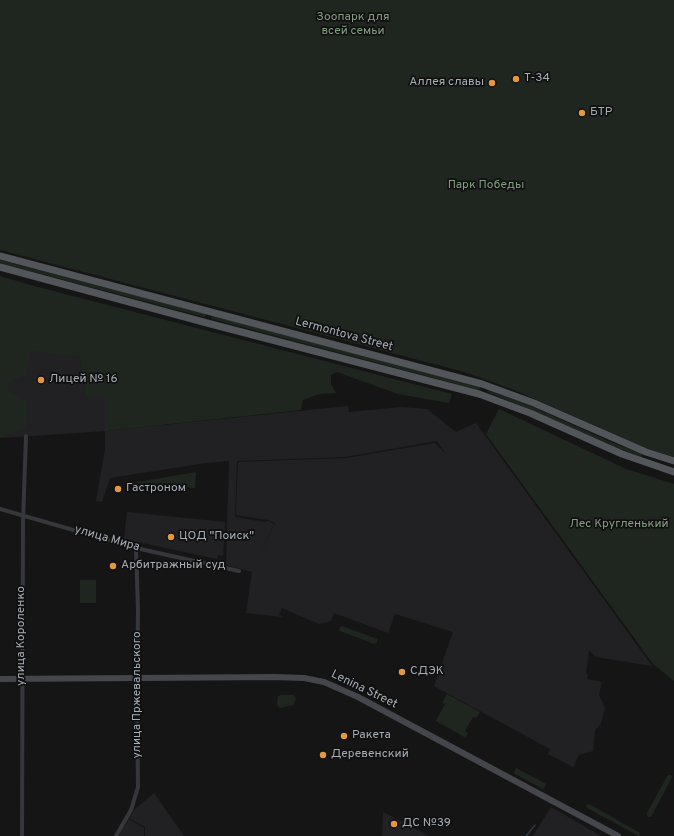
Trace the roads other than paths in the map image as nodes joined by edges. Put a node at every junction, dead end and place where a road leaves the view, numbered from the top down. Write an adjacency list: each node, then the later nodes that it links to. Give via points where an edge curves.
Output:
1 (0, 256): 3 (main road, Lermontova Street)
2 (0, 267): 4 (main road, Lermontova Street)
3 (209, 311): 4 (main road); 6 (main road, Lermontova Street, via 482,384 534,403)
4 (207, 323): 8 (main road, Lermontova Street, via 479,394)
5 (26, 436): 11 (street, улица Короленко)
6 (646, 452): 7 (main road, Lermontova Street); 8 (main road)
7 (674, 461)
8 (643, 462): 9 (main road, Lermontova Street)
9 (674, 472)
10 (0, 509): 11 (street, улица Мира)
11 (24, 516): 12 (street, улица Мира); 15 (street, улица Короленко)
12 (136, 548): 13 (street, улица Мира); 16 (street, улица Пржевальского)
13 (239, 571)
14 (0, 679): 15 (main road, Lenina Street)
15 (22, 679): 16 (main road, Lenina Street); 17 (street, улица Короленко)
16 (137, 679): 18 (street, улица Пржевальского, via 138,788 131,810); 19 (main road, Lenina Street, via 304,678 328,683 358,696)
17 (22, 836)
18 (116, 836)
19 (618, 836)

